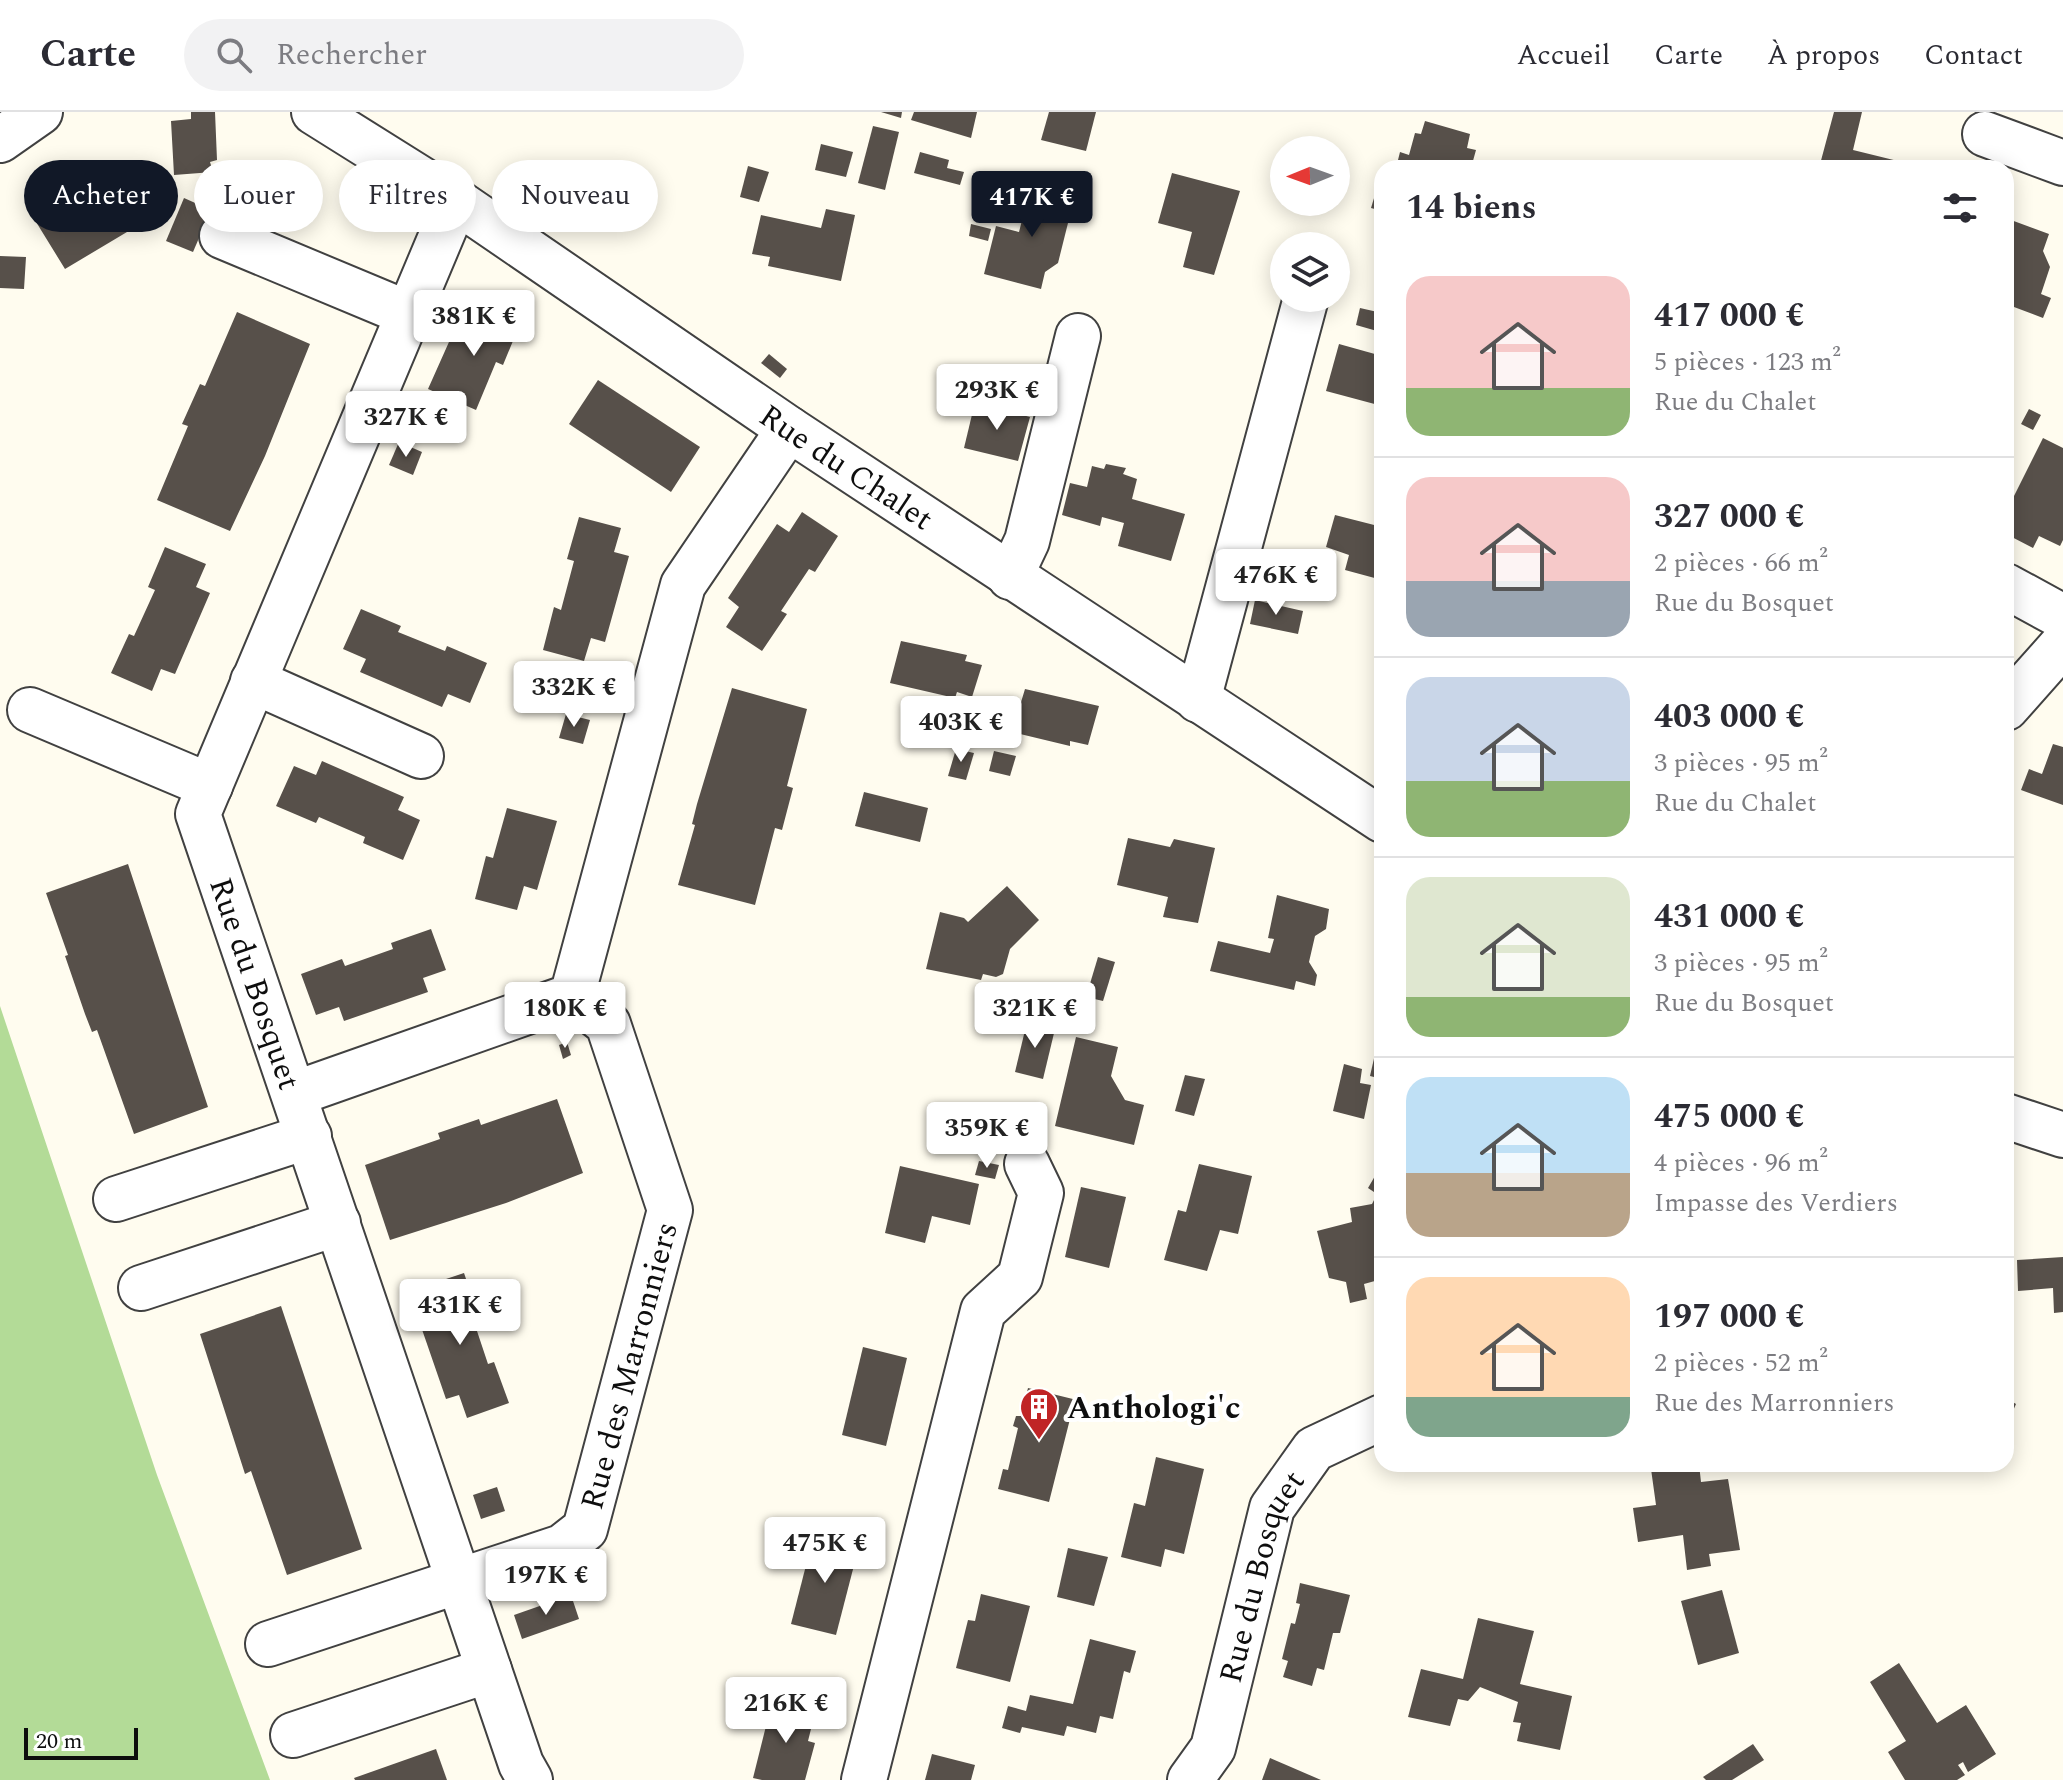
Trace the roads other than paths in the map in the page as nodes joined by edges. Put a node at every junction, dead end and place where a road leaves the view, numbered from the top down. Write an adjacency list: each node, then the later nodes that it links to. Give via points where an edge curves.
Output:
1 (40, 112): 4 (street)
2 (314, 112): 5 (street, Rue du Chalet)
3 (1985, 134): 6 (street)
4 (0, 140)
5 (391, 160)
6 (2063, 163)
7 (476, 215): 13 (street, Rue du Chalet)
8 (443, 232): 11 (street, Rue du Bosquet)
9 (222, 236): 11 (street)
10 (1302, 312): 20 (street)
11 (409, 314): 18 (street, Rue du Bosquet)
12 (1078, 336): 14 (street, via 1027,541)
13 (789, 429): 14 (street, Rue du Chalet); 25 (street, via 683,585)
14 (1010, 577): 20 (street, Rue du Chalet)
15 (2014, 590): 16 (street)
16 (2063, 617)
17 (2063, 644): 19 (street)
18 (253, 681): 22 (street); 23 (street, Rue du Bosquet)
19 (2014, 699)
20 (1198, 700): 24 (street, Rue du Chalet)
21 (30, 710): 23 (street)
22 (421, 756)
23 (210, 786): 26 (street, Rue du Bosquet, via 198,814)
24 (1374, 815)
25 (572, 996): 26 (street); 35 (street, Rue des Marronniers, via 608,1024 670,1210 585,1529 562,1547)
26 (294, 1094): 29 (street, Rue du Bosquet)
27 (2014, 1119): 28 (street)
28 (2063, 1135)
29 (309, 1136): 31 (street); 32 (street, Rue du Bosquet)
30 (1027, 1164): 40 (street, via 1041,1193 1020,1277 983,1311)
31 (116, 1199)
32 (338, 1223): 33 (street); 35 (street, Rue du Bosquet)
33 (141, 1288)
34 (1374, 1421): 41 (street, Rue du Bosquet, via 1314,1449 1272,1508 1213,1748)
35 (459, 1579): 36 (street, Rue des Marronniers); 37 (street, Rue du Bosquet)
36 (268, 1644)
37 (489, 1670): 38 (street); 39 (street, Rue du Bosquet)
38 (293, 1735)
39 (530, 1780)
40 (864, 1780)
41 (1190, 1780)

